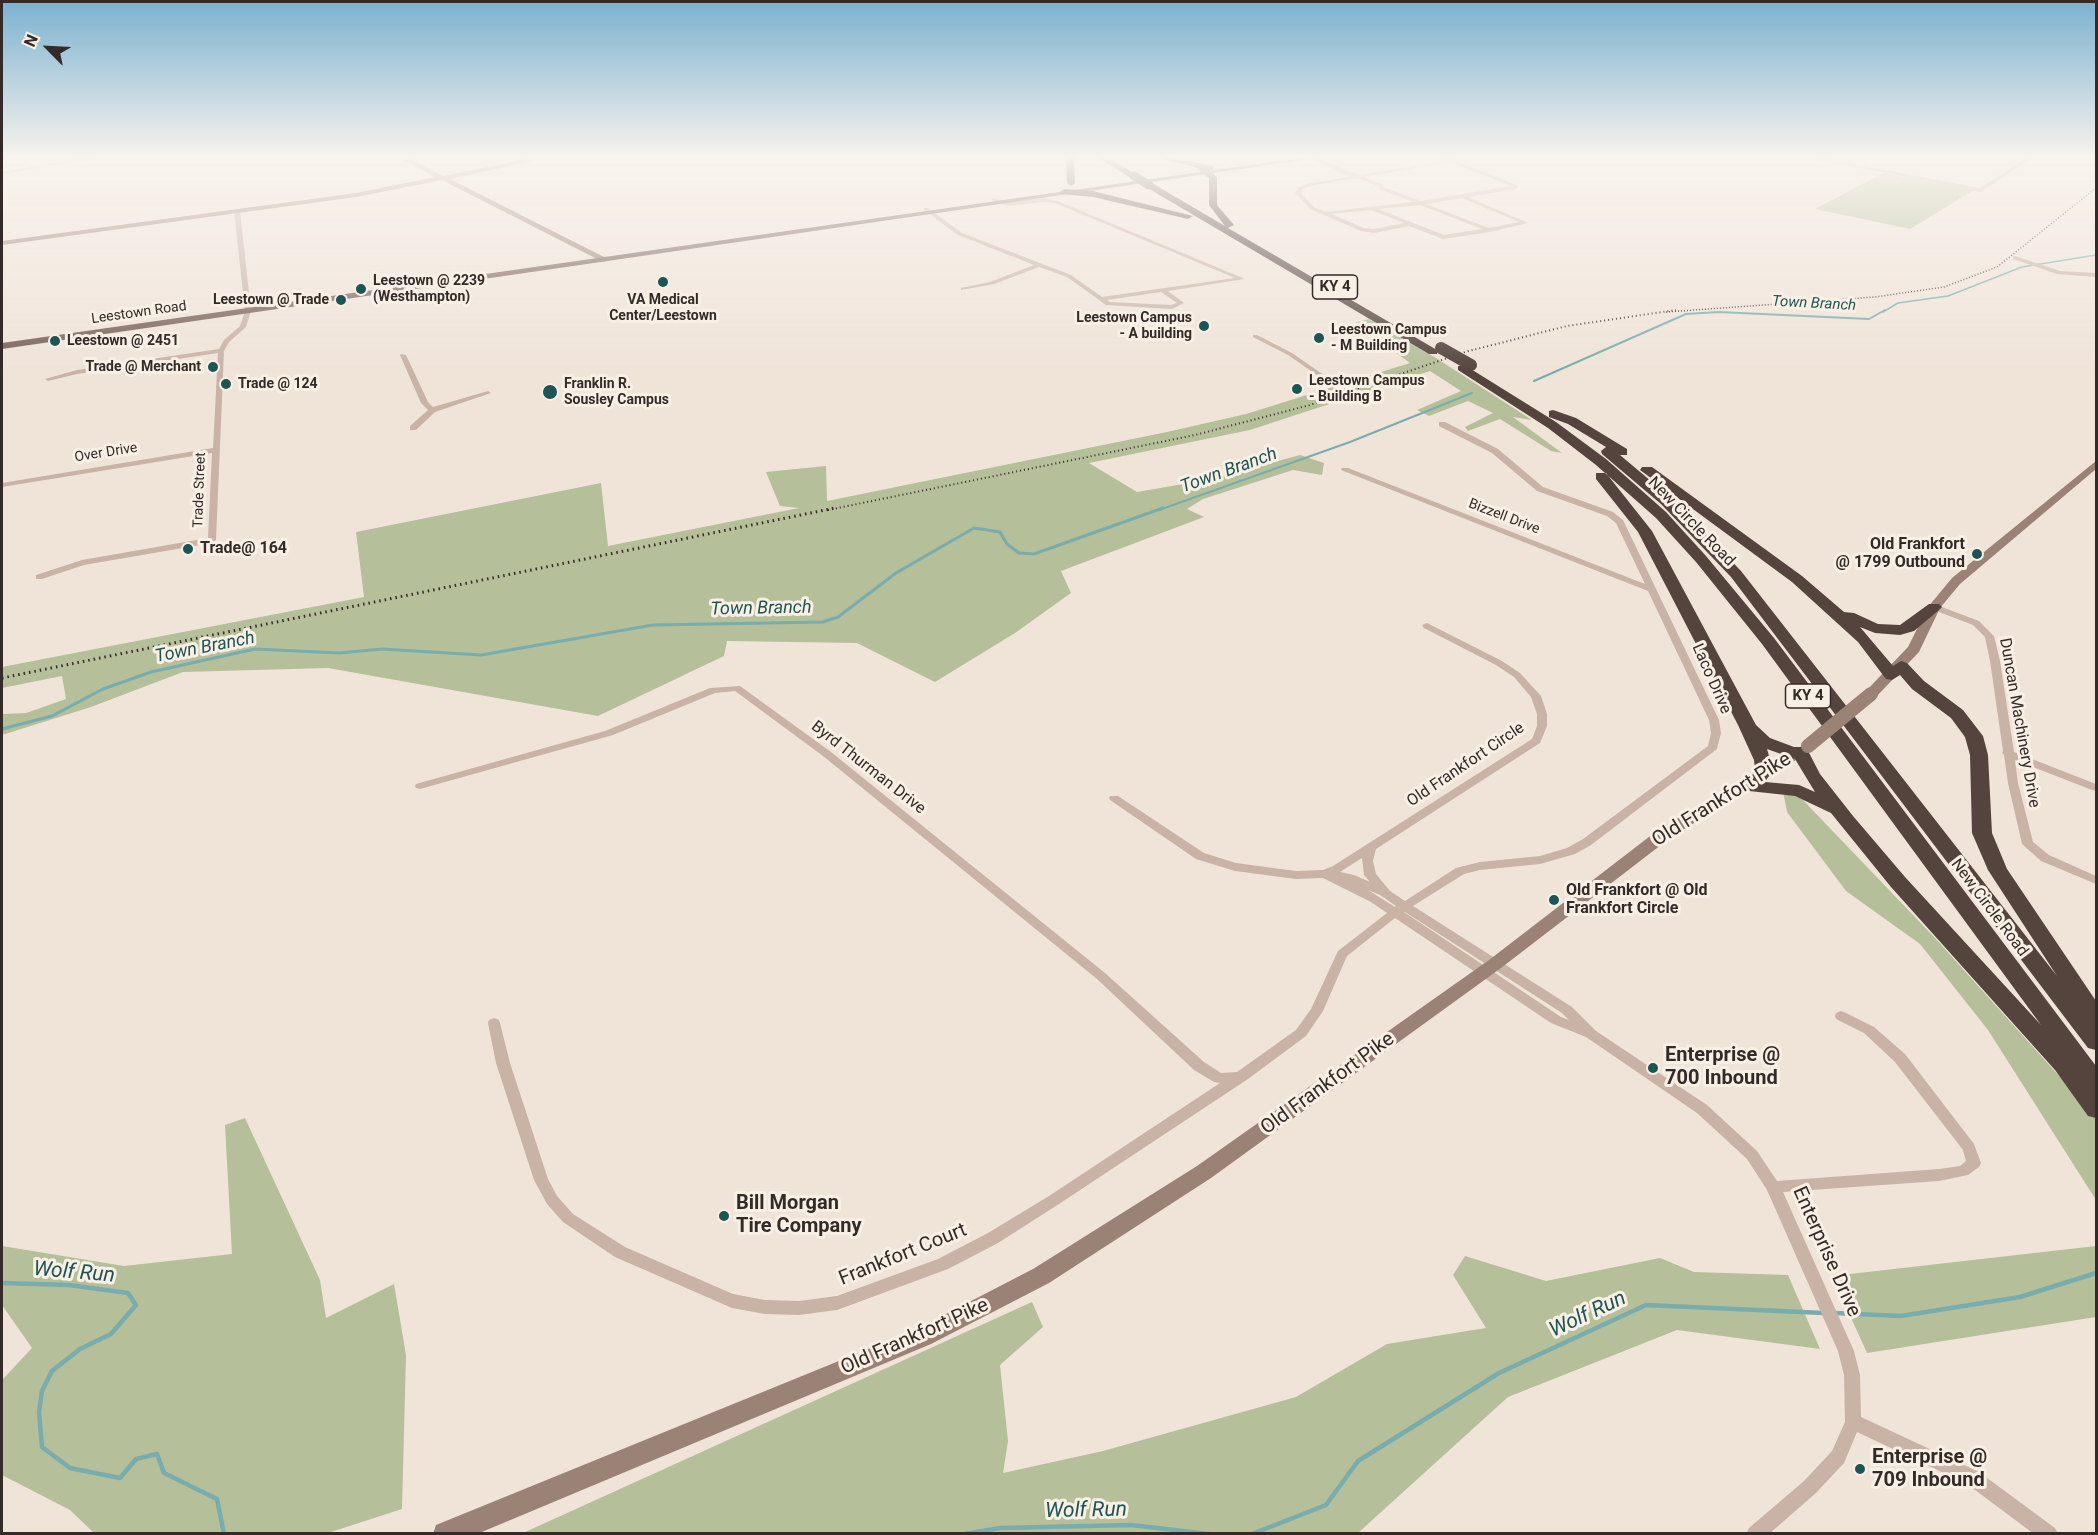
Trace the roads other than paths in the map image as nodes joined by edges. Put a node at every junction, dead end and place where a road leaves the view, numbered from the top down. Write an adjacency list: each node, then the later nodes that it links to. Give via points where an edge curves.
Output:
1 (100, 230): 12 (main road)
2 (239, 230): 20 (street)
3 (543, 230): 14 (main road)
4 (800, 230): 14 (main road, Leestown Road)
5 (954, 230): 15 (street)
6 (1123, 230): 18 (street, via 1242,279)
7 (1231, 230): 30 (highway, New Circle Road / KY 4)
8 (1424, 230): 11 (street, via 1444,237)
9 (1476, 230): 11 (street)
10 (1492, 230): 11 (street, via 1496,232)
11 (1481, 232)
12 (2, 243)
13 (2015, 258): 16 (street, via 2059,273)
14 (602, 259): 20 (main road, Leestown Road)
15 (1041, 264): 17 (street); 19 (street, via 1069,276)
16 (2097, 275)
17 (963, 289)
18 (1162, 290): 19 (street); 19 (street, via 1180,303 1172,307 1124,307)
19 (1102, 299)
20 (248, 309): 22 (main road, Leestown Road); 23 (main road, Leestown Road); 24 (street, via 243,327 226,341)
21 (1255, 336): 27 (street)
22 (2, 341)
23 (2, 346)
24 (221, 351): 26 (street); 33 (street, Trade Street)
25 (403, 355): 29 (street, via 425,404)
26 (48, 379)
27 (1335, 385)
28 (488, 393): 29 (street)
29 (432, 410): 32 (street)
30 (1552, 419): 39 (highway, via 1579,425 1642,466); 43 (highway, via 1561,438 1614,489 1646,531); 60 (highway, New Circle Road / KY 4, via 1606,450 1666,501 1730,566); 62 (highway, New Circle Road / KY 4, via 1642,498 1716,576)
31 (1442, 424): 38 (street, Laco Drive, via 1495,451 1540,489 1616,518)
32 (413, 428)
33 (215, 450): 36 (street, Over Drive); 37 (street, Trade Street, via 212,540 82,563)
34 (2097, 464): 40 (main road, Old Frankfort Pike, via 1984,556)
35 (1345, 470): 38 (street, Bizzell Drive)
36 (2, 484)
37 (39, 577)
38 (1653, 590): 55 (street, Laco Drive, via 1714,720 1713,747 1571,851 1540,860 1460,872)
39 (1827, 605): 40 (highway, via 1866,626 1887,630 1908,628); 42 (highway, via 1864,639)
40 (1934, 608): 42 (main road, Old Frankfort Pike, via 1914,649); 45 (street, Duncan Machinery Drive, via 1976,624 1989,636)
41 (1427, 626): 51 (street, Old Frankfort Circle, via 1517,675 1536,696 1542,726 1536,741)
42 (1893, 674): 44 (main road, Old Frankfort Pike, bridge); 58 (highway, via 1899,683 1930,694 1957,714 1976,739 1982,833 1998,870)
43 (1748, 724): 44 (highway, via 1764,742); 46 (highway, via 1764,769)
44 (1802, 750): 46 (main road, Old Frankfort Pike); 50 (highway, via 1812,775)
45 (2007, 753): 48 (street); 53 (street, Duncan Machinery Drive, via 2027,841 2034,851)
46 (1753, 782): 50 (highway, via 1811,795); 56 (main road, Old Frankfort Pike, via 1664,834)
47 (420, 786): 61 (street, Byrd Thurman Drive, via 609,733 719,689 737,688 827,754 1101,976 1199,1066 1219,1078)
48 (2097, 789)
49 (1114, 798): 52 (street, Old Frankfort Circle, via 1200,856 1235,867 1296,875)
50 (1846, 820): 63 (highway, via 2063,1064)
51 (1371, 848): 52 (street, Old Frankfort Circle); 54 (street, via 1367,861 1370,875)
52 (1326, 874): 54 (street, Old Frankfort Circle, via 1350,878); 55 (street, Old Frankfort Circle)
53 (2097, 880)
54 (1386, 894): 55 (street)
55 (1399, 910): 56 (street); 61 (street, Frankfort Court, via 1342,954 1317,1011 1301,1032)
56 (1489, 968): 64 (street, Enterprise Drive, via 1556,1020 1591,1034 1711,1116 1752,1155); 66 (main road, Old Frankfort Pike, via 1204,1172 1069,1259 990,1304 923,1337)
57 (1841, 1016): 64 (street, via 1869,1030 1900,1058 1969,1148 1974,1163 1963,1172)
58 (2097, 1018)
59 (494, 1023): 61 (street, Frankfort Court, via 541,1179 568,1218 620,1252 732,1301 765,1307 837,1303 943,1264 1054,1200)
60 (2097, 1042)
61 (1237, 1077)
62 (2097, 1082)
63 (2097, 1109)
64 (1773, 1187): 65 (street, Enterprise Drive, via 1837,1328 1852,1375)
65 (1853, 1422): 67 (street, Enterprise Drive, via 1838,1457 1810,1488); 68 (street, via 1973,1478)
66 (445, 1533)
67 (1755, 1533)
68 (2049, 1533)

